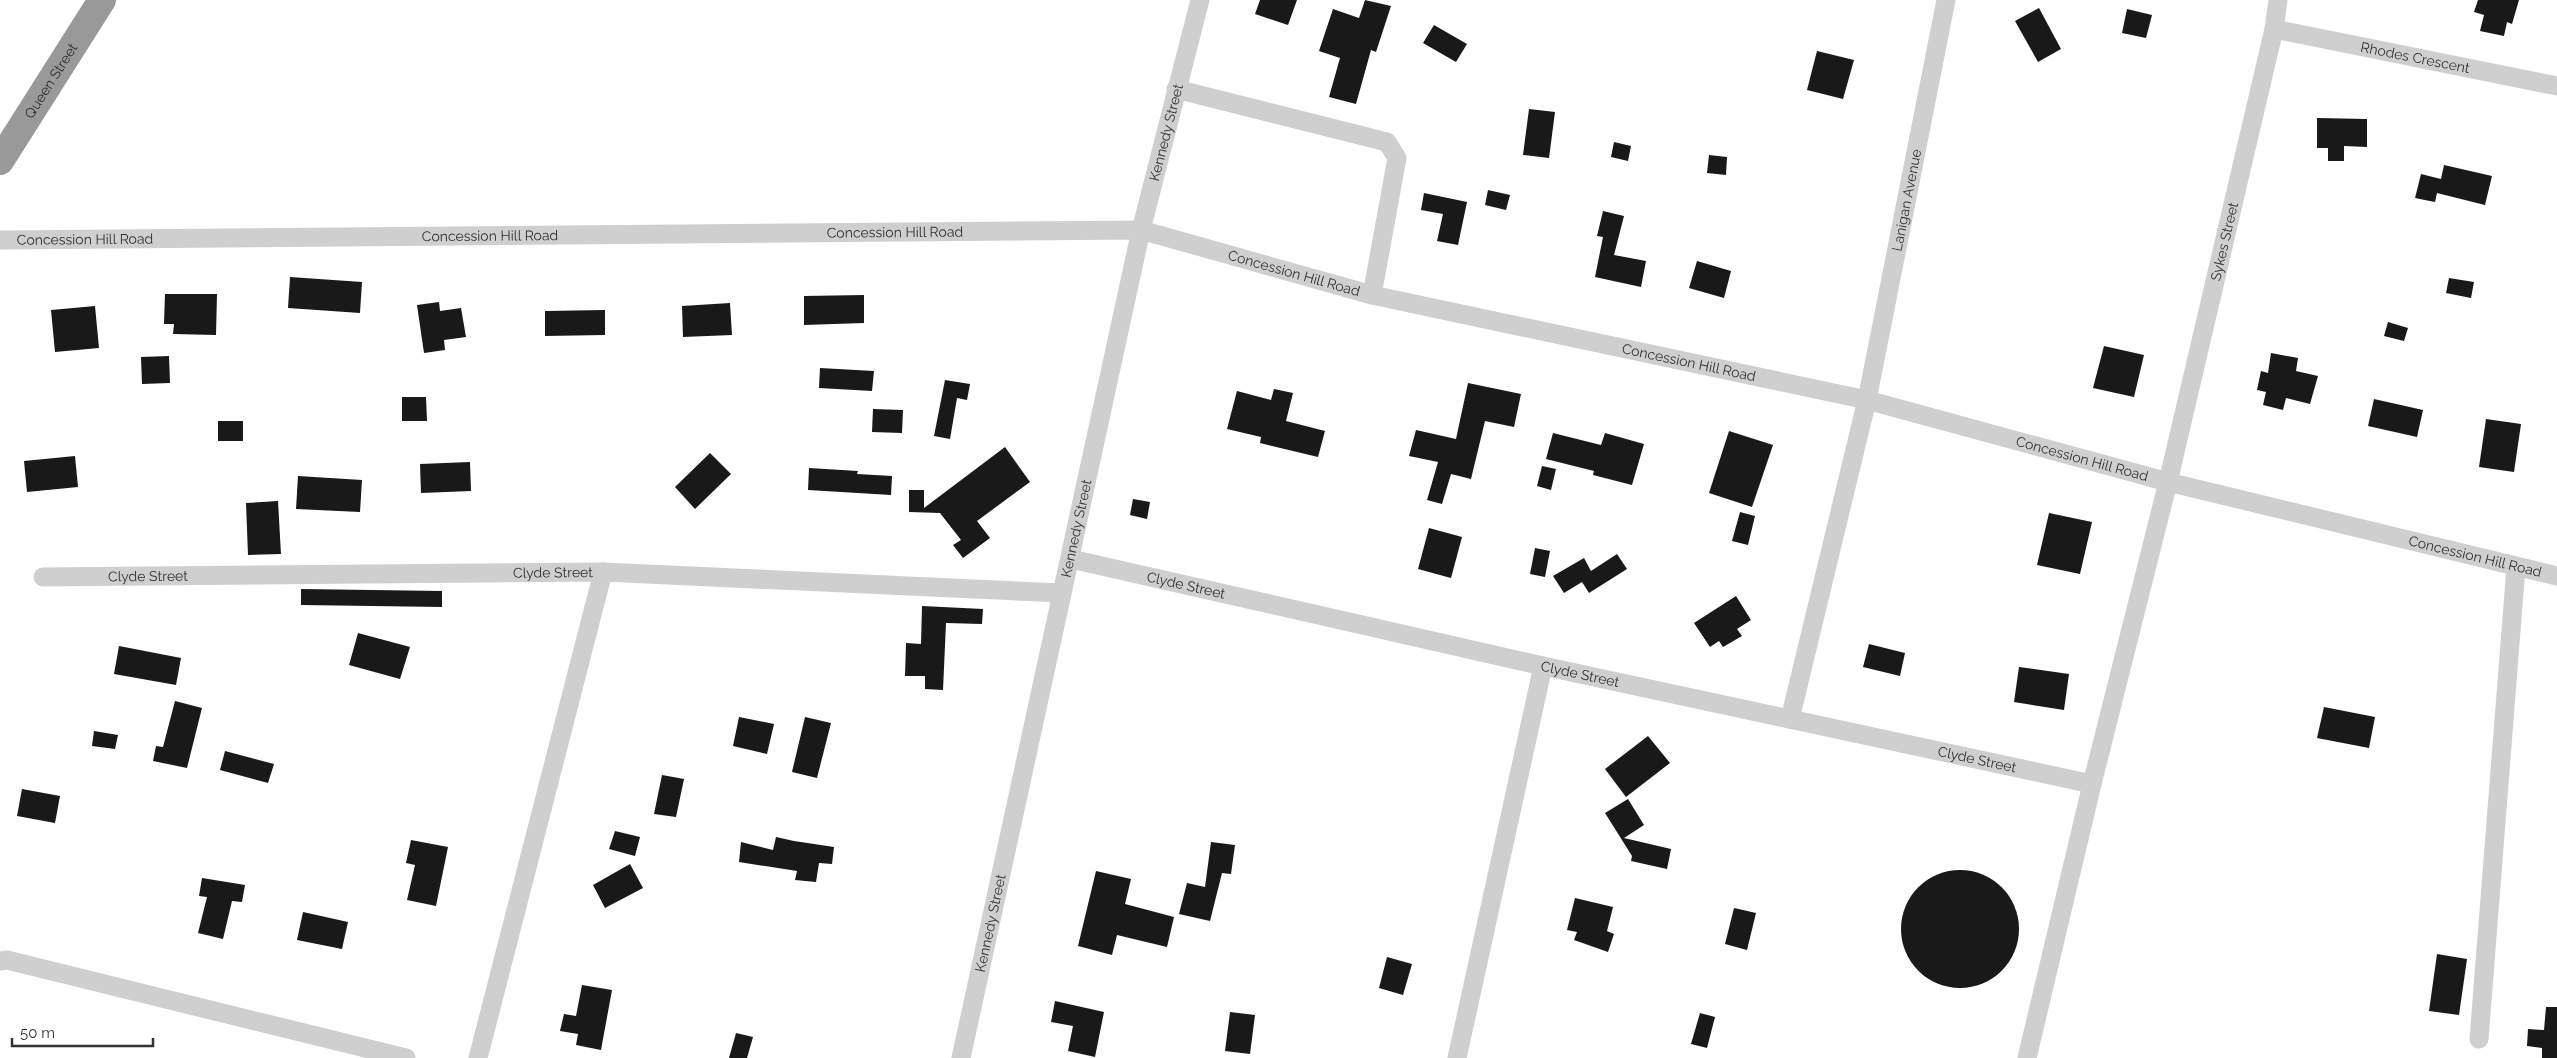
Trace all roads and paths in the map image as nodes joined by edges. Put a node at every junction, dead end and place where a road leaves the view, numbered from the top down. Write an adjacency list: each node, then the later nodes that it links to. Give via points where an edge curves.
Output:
1 (102, 0): 8 (highway, Queen Street)
2 (1200, 0): 7 (street, Kennedy Street)
3 (1946, 0): 12 (street, Lanigan Avenue)
4 (2278, 0): 5 (street, Sykes Street)
5 (2274, 30): 6 (street, Rhodes Crescent); 13 (street, Sykes Street)
6 (2557, 86)
7 (1176, 89): 9 (street, Kennedy Street); 11 (street, via 1387,142 1396,158)
8 (0, 161)
9 (1141, 230): 10 (street, Concession Hill Road); 11 (street, Concession Hill Road); 14 (street, Kennedy Street)
10 (0, 240)
11 (1372, 295): 12 (street, Concession Hill Road)
12 (1867, 400): 13 (street, Concession Hill Road); 21 (street, Lanigan Avenue)
13 (2168, 482): 15 (street, Concession Hill Road); 22 (street, Sykes Street)
14 (1071, 559): 19 (street, Kennedy Street); 20 (street, Clyde Street)
15 (2516, 568): 17 (street, Concession Hill Road); 24 (street)
16 (603, 572): 18 (street, Clyde Street); 19 (street, Clyde Street); 26 (street)
17 (2557, 576)
18 (43, 577)
19 (1062, 593): 27 (street, Kennedy Street)
20 (1543, 666): 21 (street, Clyde Street); 28 (street)
21 (1790, 719): 22 (street, Clyde Street)
22 (2092, 784): 29 (street, Sykes Street)
23 (0, 961): 25 (street, via 16,962)
24 (2480, 1039)
25 (406, 1058)
26 (478, 1058)
27 (961, 1058)
28 (1457, 1058)
29 (2027, 1058)

